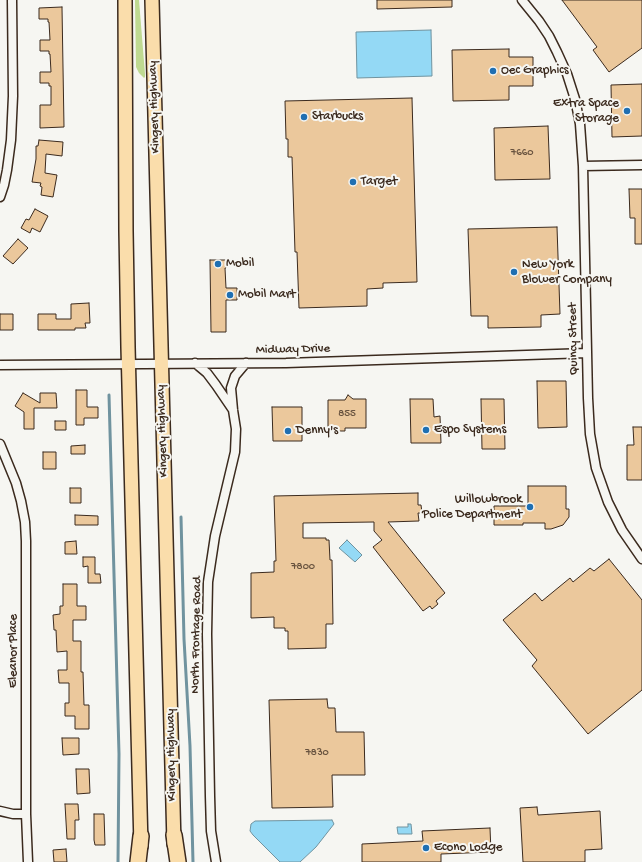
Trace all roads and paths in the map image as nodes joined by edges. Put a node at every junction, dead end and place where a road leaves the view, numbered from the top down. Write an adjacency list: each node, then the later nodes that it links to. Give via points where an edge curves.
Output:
1 (12, 0): 7 (street, via 11,134 7,170)
2 (125, 0): 10 (highway)
3 (152, 0): 11 (highway, Kingery Highway)
4 (522, 0): 6 (street, Quincy Street, via 549,36 567,74 580,124)
5 (642, 165): 6 (street)
6 (583, 166): 8 (street, Quincy Street)
7 (0, 197)
8 (587, 353): 9 (street, Midway Drive); 16 (street, Quincy Street, via 588,419 596,468 616,519)
9 (246, 363): 12 (street, Midway Drive); 14 (street, North Frontage Road, via 231,388)
10 (129, 364): 11 (street, Midway Drive); 13 (street, Midway Drive); 20 (highway)
11 (162, 364): 12 (street, Midway Drive); 19 (highway, Kingery Highway)
12 (195, 364): 14 (street, via 207,373)
13 (0, 365)
14 (233, 410): 26 (street, North Frontage Road, via 236,429 235,452 215,536 208,582 210,796)
15 (0, 444): 18 (street, Eleanor Place, via 16,483 25,522)
16 (642, 559)
17 (0, 811): 18 (street)
18 (26, 814): 21 (street, Eleanor Place)
19 (174, 835): 24 (highway, Kingery Highway); 25 (highway)
20 (141, 836): 22 (highway); 23 (highway)
21 (28, 862)
22 (138, 862)
23 (141, 862)
24 (174, 862)
25 (178, 862)
26 (216, 862)

